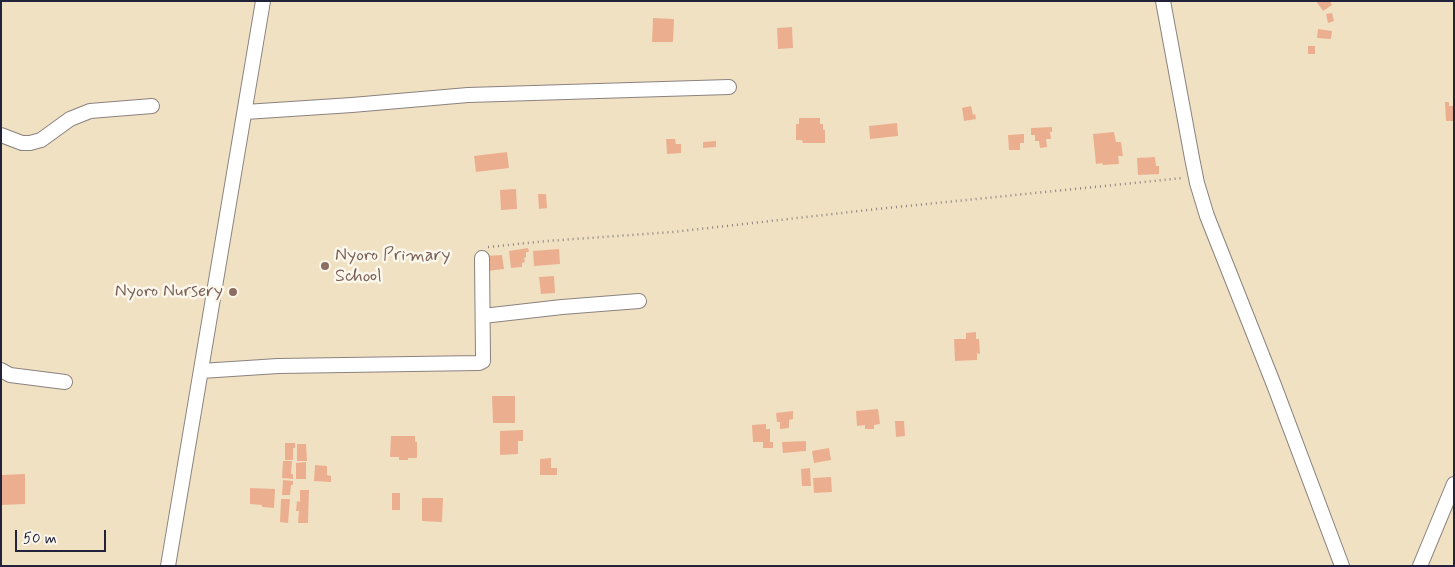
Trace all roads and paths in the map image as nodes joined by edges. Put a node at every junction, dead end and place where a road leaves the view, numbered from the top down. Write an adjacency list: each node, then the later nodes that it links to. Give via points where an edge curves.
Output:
1 (264, 1): 5 (street)
2 (1163, 1): 16 (street, via 1197,183 1207,216)
3 (729, 87): 5 (street, via 468,94)
4 (152, 106): 6 (street, via 90,111 70,119 41,140 30,143)
5 (245, 112): 12 (street)
6 (1, 135)
7 (1183, 178): 8 (path, via 673,232 482,248)
8 (482, 258): 10 (street)
9 (638, 301): 10 (street)
10 (484, 316): 12 (street, via 483,361 479,363 278,366)
11 (1, 370): 13 (street, via 10,375)
12 (201, 371): 15 (street)
13 (65, 382)
14 (1454, 484): 17 (street)
15 (168, 566)
16 (1342, 566)
17 (1420, 566)

